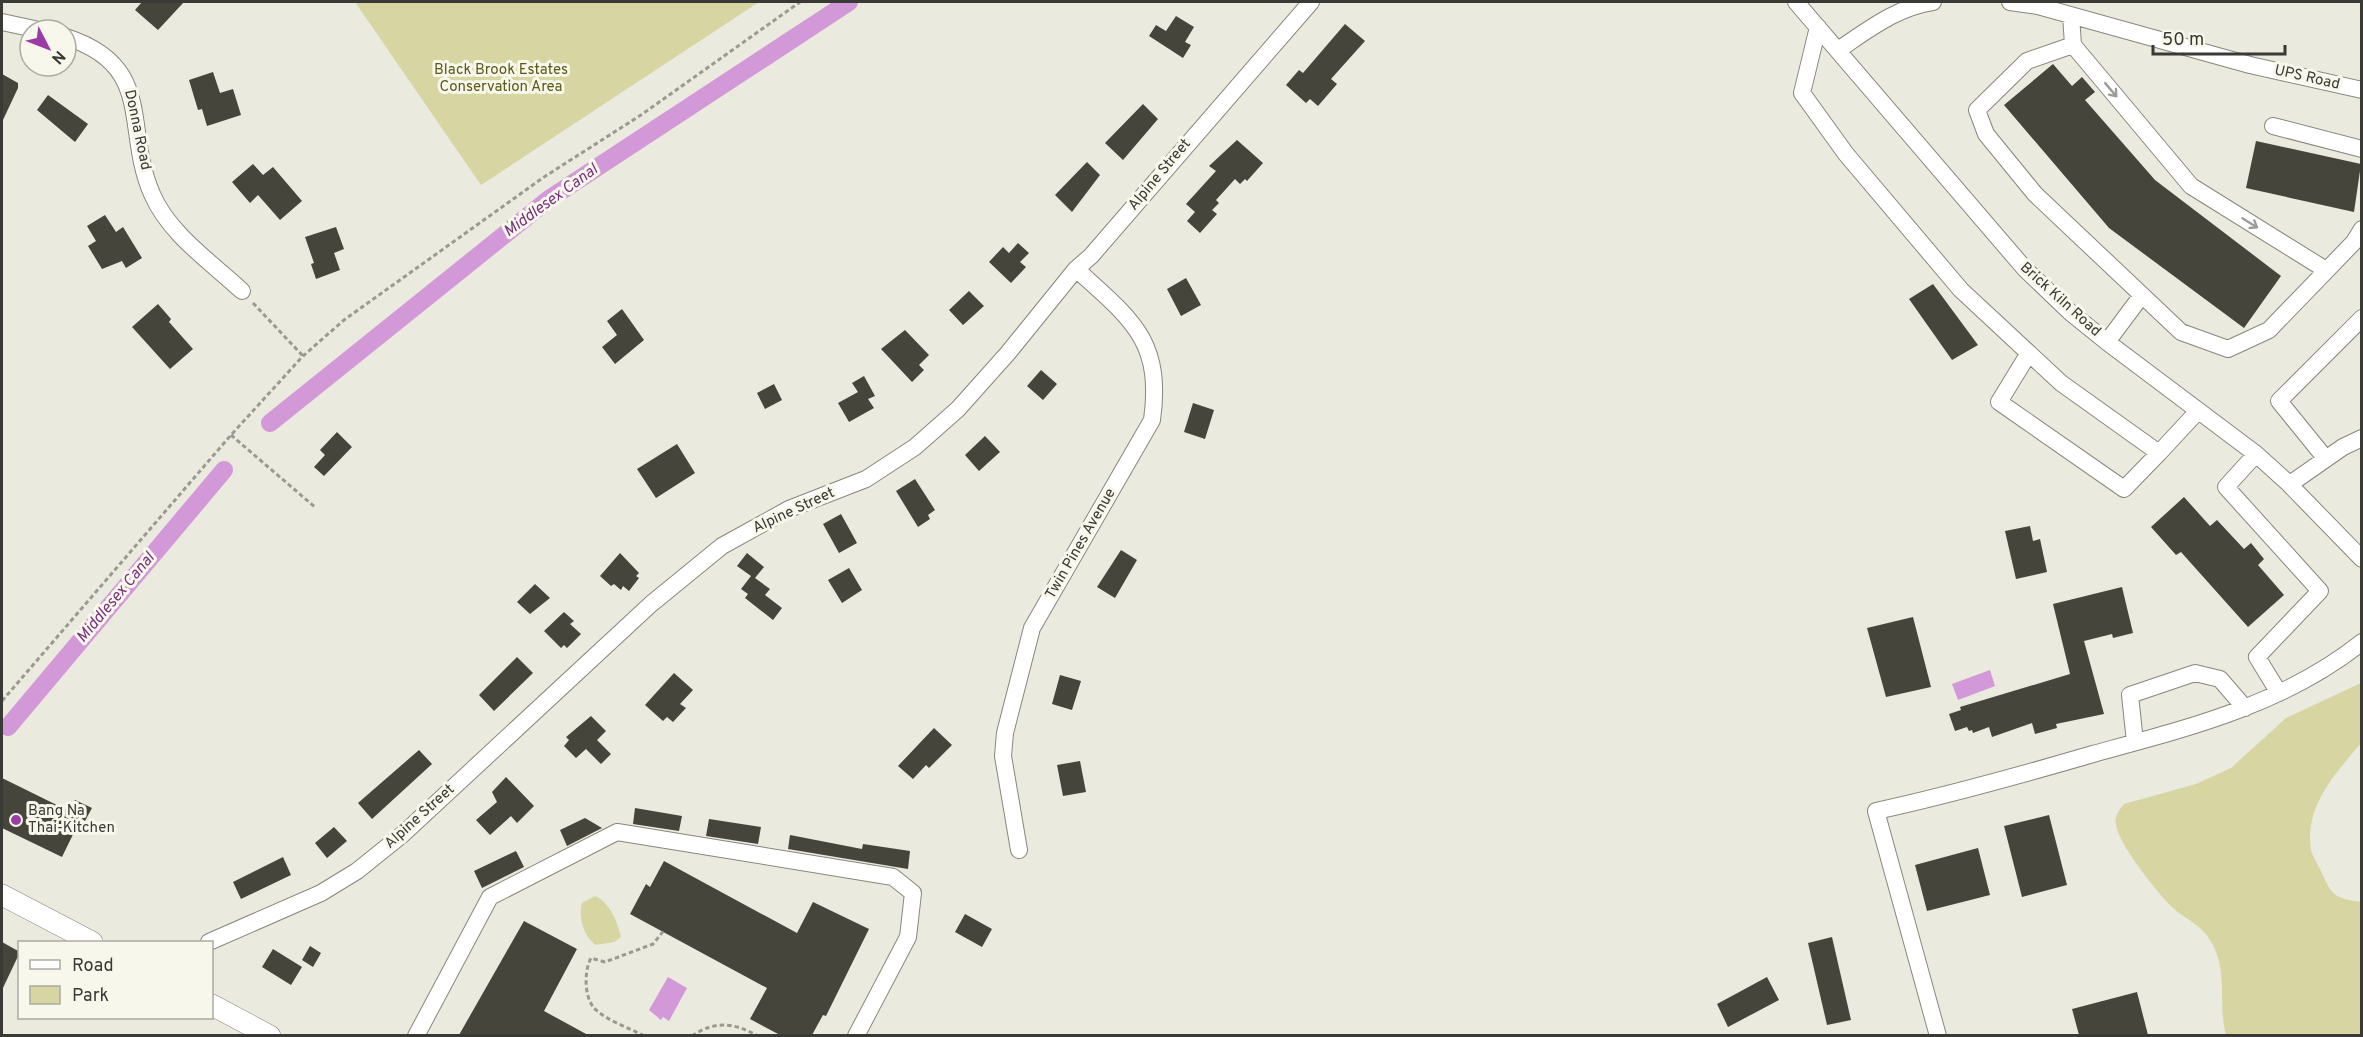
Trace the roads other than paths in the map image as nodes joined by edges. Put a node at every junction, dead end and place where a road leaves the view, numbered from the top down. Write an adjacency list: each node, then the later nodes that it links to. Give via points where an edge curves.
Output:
1 (1311, 2): 16 (street, Alpine Street)
2 (1796, 2): 8 (street, Brick Kiln Road)
3 (1933, 2): 11 (street, via 1918,4 1882,20)
4 (2010, 2): 5 (street, UPS Road)
5 (2071, 15): 10 (street); 12 (street, UPS Road, via 2250,65)
6 (2, 22): 7 (street)
7 (18, 25)
8 (1818, 27): 11 (street, Brick Kiln Road); 22 (street, via 1802,93 1846,154 1961,290)
9 (78, 41): 18 (street, Donna Road, via 104,56 120,72 131,92 142,165 168,223)
10 (2073, 45): 17 (street, one-way to 17, via 2191,186); 19 (street, via 2026,61 1977,110 1986,134 2035,194)
11 (1838, 50): 21 (street, Brick Kiln Road, via 2011,254)
12 (2361, 90)
13 (2273, 126): 14 (street)
14 (2361, 149)
15 (2361, 229): 17 (street, via 2354,242)
16 (1076, 269): 34 (street, Twin Pines Avenue, via 1138,328 1151,356 1156,390 1152,420 1032,628 1005,733 1003,756); 37 (street, Alpine Street, via 958,409 915,447 866,479 789,509 722,546 651,604 357,872 321,893)
17 (2326, 270): 19 (street, via 2269,330 2228,348 2181,332)
18 (242, 291)
19 (2142, 295): 21 (street)
20 (2361, 318): 27 (street, via 2279,402)
21 (2107, 342): 23 (street, Brick Kiln Road)
22 (2029, 353): 25 (street, via 2061,383); 25 (street, via 1999,402 2124,489)
23 (2198, 411): 25 (street); 26 (street, Brick Kiln Road)
24 (2361, 438): 27 (street)
25 (2158, 453)
26 (2256, 454): 28 (street, Brick Kiln Road); 31 (street, via 2226,488 2320,591 2257,657)
27 (2326, 459): 28 (street)
28 (2290, 484): 29 (street, Brick Kiln Road)
29 (2361, 559)
30 (2361, 642): 31 (street)
31 (2279, 693): 32 (street)
32 (2246, 708): 33 (street); 33 (street, via 2220,679 2195,673 2130,695)
33 (2135, 742): 42 (street, via 1940,798 1876,811)
34 (1019, 850)
35 (2, 895): 36 (main road)
36 (90, 941)
37 (211, 941)
38 (213, 1006): 39 (main road)
39 (270, 1035)
40 (416, 1035): 41 (street, via 490,897 617,832 893,877 913,893 908,937)
41 (856, 1035)
42 (1938, 1035)

